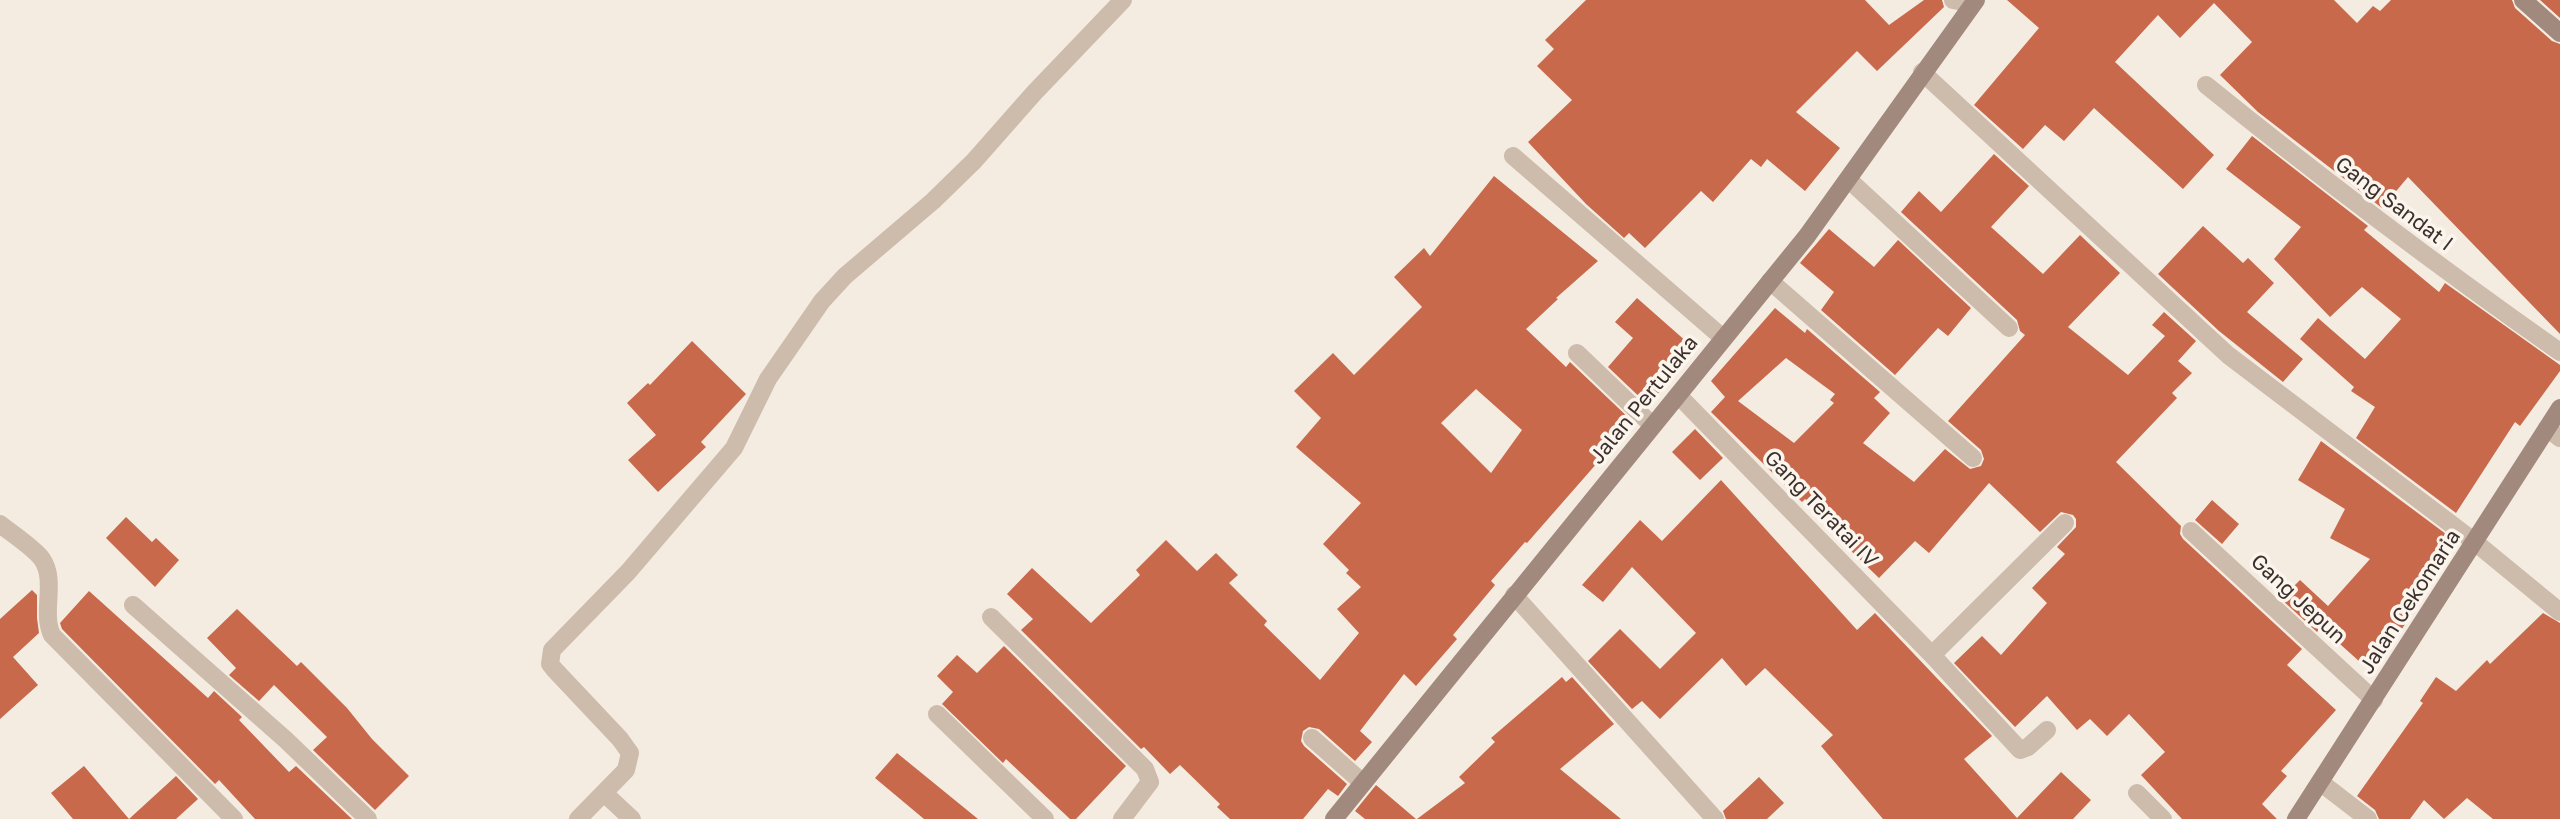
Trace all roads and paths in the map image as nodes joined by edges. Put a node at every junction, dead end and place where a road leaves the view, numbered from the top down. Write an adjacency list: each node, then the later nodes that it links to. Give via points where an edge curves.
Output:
1 (1123, 0): 35 (street, via 974,161 822,301 768,379 734,448 628,572 551,650 550,664 629,749 626,770)
2 (1953, 0): 4 (street)
3 (2523, 0): 5 (street)
4 (1975, 2): 6 (street, Jalan Pertulaka)
5 (2560, 33)
6 (1923, 72): 9 (street, Jalan Pertulaka); 23 (street, via 2228,355)
7 (2206, 85): 13 (street, Gang Sandat I, via 2318,176)
8 (1513, 156): 12 (street)
9 (1848, 179): 10 (street, Jalan Pertulaka); 11 (street)
10 (1770, 281): 12 (street, Jalan Pertulaka); 19 (street)
11 (2009, 328)
12 (1723, 338): 15 (street, Jalan Pertulaka)
13 (2560, 352)
14 (1577, 353): 17 (street)
15 (1678, 395): 17 (street, Jalan Pertulaka); 28 (street, Gang Teratai IV)
16 (2560, 408): 18 (street, Jalan Cekomaria)
17 (1652, 425): 24 (street, Jalan Pertulaka)
18 (2554, 433): 23 (street, Jalan Cekomaria)
19 (1973, 458)
20 (2065, 523): 28 (street)
21 (0, 524): 37 (street, via 43,560 48,578 46,624 52,635)
22 (2191, 531): 29 (street, Gang Jepun)
23 (2476, 542): 26 (street); 29 (street, Jalan Cekomaria)
24 (1514, 595): 34 (street, Jalan Pertulaka); 44 (street)
25 (133, 605): 38 (street)
26 (2560, 612)
27 (991, 617): 42 (street, via 1145,769 1150,782)
28 (1932, 655): 31 (street, Gang Teratai IV, via 2020,750)
29 (2374, 700): 33 (street, Jalan Cekomaria)
30 (937, 714): 41 (street)
31 (2047, 730)
32 (1312, 738): 34 (street)
33 (2320, 782): 46 (street, Jalan Cekomaria); 47 (street)
34 (1363, 783): 43 (street, Jalan Pertulaka)
35 (604, 793): 39 (street); 40 (street)
36 (2137, 793): 45 (street)
37 (234, 819)
38 (368, 819)
39 (578, 819)
40 (632, 819)
41 (1045, 819)
42 (1122, 819)
43 (1334, 819)
44 (1715, 819)
45 (2164, 819)
46 (2296, 819)
47 (2368, 819)

